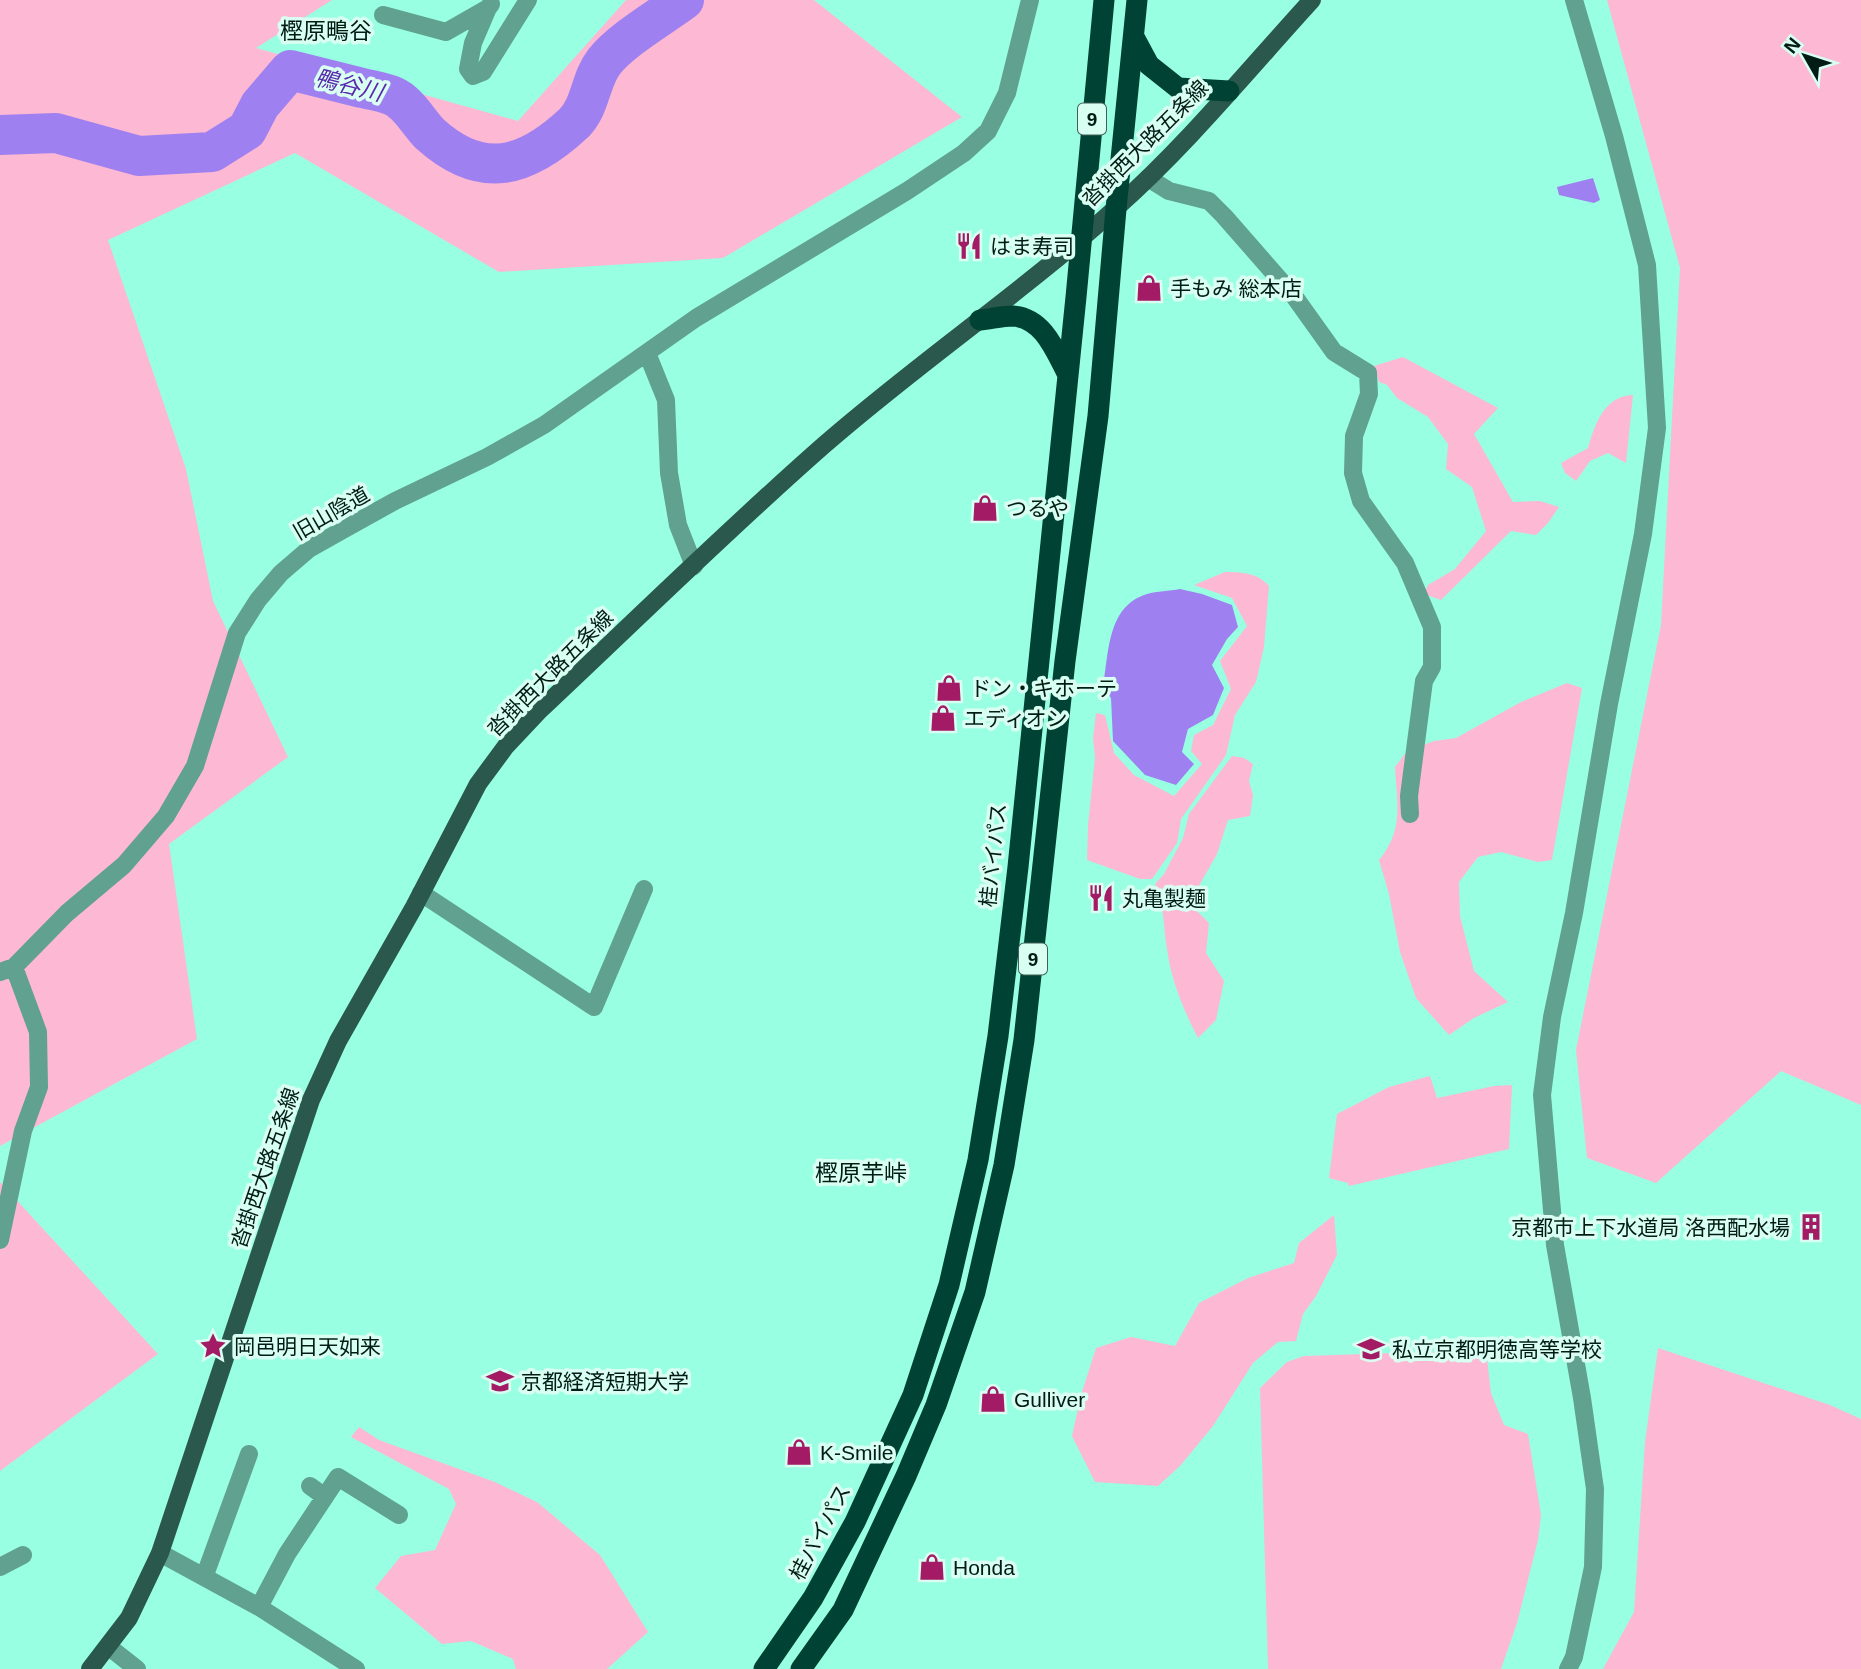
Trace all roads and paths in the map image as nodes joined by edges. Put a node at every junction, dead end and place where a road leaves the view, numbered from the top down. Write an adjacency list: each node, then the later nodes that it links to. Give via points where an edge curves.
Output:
1 (528, 0): 7 (street, via 483,72 473,76 468,69 473,43)
2 (1030, 0): 15 (street, 旧山陰道, via 1007,93 989,131 907,191 695,318)
3 (1104, 0): 13 (highway, 桂バイパス / 9)
4 (1137, 0): 9 (highway, 9)
5 (1312, 0): 10 (main road, 沓掛西大路五条線)
6 (1574, 0): 38 (street, via 1647,265 1657,428 1643,534 1552,1017 1542,1095 1555,1245 1595,1489 1593,1567)
7 (491, 4): 8 (street, via 446,32)
8 (383, 15)
9 (1134, 37): 10 (highway, via 1149,65 1178,88); 12 (highway, 9)
10 (1229, 91): 11 (main road, 沓掛西大路五条線)
11 (1148, 178): 12 (main road, 沓掛西大路五条線); 18 (street, via 1169,191 1209,201 1294,296 1334,352 1368,373 1369,394 1354,436 1353,473 1361,500 1405,563 1432,627 1432,667 1424,681)
12 (1116, 209): 13 (main road, 沓掛西大路五条線); 37 (highway, 9, via 1098,416 1065,661 1024,1040 1004,1165 975,1292 936,1405 843,1611)
13 (1080, 239): 14 (main road, 沓掛西大路五条線); 16 (highway, 桂バイパス / 9)
14 (980, 320): 16 (highway, via 1011,316 1041,329); 17 (main road, 沓掛西大路五条線, via 859,415)
15 (648, 354): 17 (street, via 666,400 669,473 678,525); 21 (street, 旧山陰道, via 544,425 309,549 281,573 237,633 195,766 166,816 124,866)
16 (1067, 373): 36 (highway, 桂バイパス / 9, via 998,1036 978,1160 952,1273 913,1395 882,1466 813,1598)
17 (694, 566): 20 (main road, 沓掛西大路五条線, via 506,746 478,784)
18 (1410, 814)
19 (644, 890): 20 (street, via 594,1007)
20 (421, 893): 27 (main road, 沓掛西大路五条線, via 338,1041 311,1100)
21 (7, 970): 22 (street, via 38,1032 39,1087 23,1131)
22 (0, 1240)
23 (249, 1454): 30 (street)
24 (310, 1486): 25 (street)
25 (325, 1497): 26 (street, via 338,1477); 31 (street)
26 (399, 1515)
27 (160, 1553): 30 (street); 32 (main road, 沓掛西大路五条線, via 129,1618)
28 (23, 1555): 29 (street)
29 (0, 1567)
30 (205, 1575): 31 (street)
31 (259, 1607): 35 (street)
32 (109, 1647): 33 (main road, 沓掛西大路五条線); 34 (street)
33 (90, 1669)
34 (137, 1669)
35 (356, 1669)
36 (764, 1669)
37 (801, 1669)
38 (1568, 1669)

